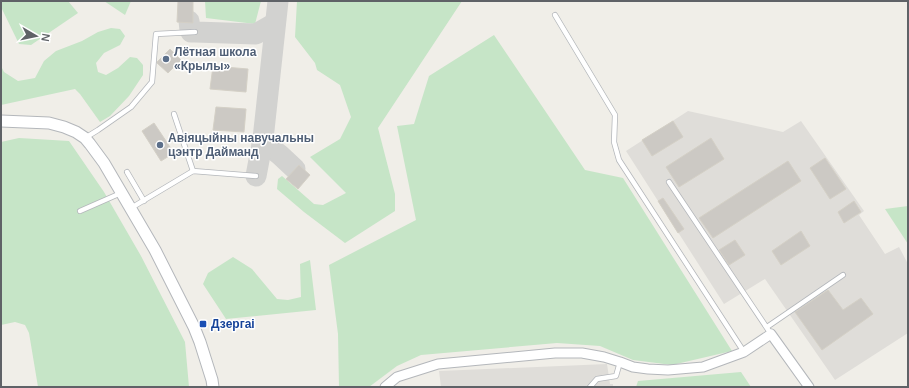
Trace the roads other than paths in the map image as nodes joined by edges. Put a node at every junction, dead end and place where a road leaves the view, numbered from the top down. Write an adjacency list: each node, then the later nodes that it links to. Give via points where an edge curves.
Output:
1 (555, 15): 16 (lane, via 615,115 614,142 619,160)
2 (195, 32): 5 (lane, via 156,34 152,82 130,107)
3 (174, 114): 6 (lane)
4 (1, 121): 5 (street, via 64,126)
5 (85, 138): 10 (street, via 104,162)
6 (193, 171): 8 (lane); 11 (lane)
7 (127, 172): 11 (lane)
8 (256, 176)
9 (669, 182): 15 (lane)
10 (121, 193): 12 (street); 13 (lane)
11 (144, 201): 12 (lane)
12 (131, 208): 18 (street, via 194,327)
13 (80, 211)
14 (843, 275): 15 (lane)
15 (769, 331): 16 (street); 21 (street)
16 (744, 352): 17 (street, via 703,367 668,370 648,370)
17 (620, 362): 19 (street, via 582,353 555,353 438,364 397,377); 20 (lane, via 616,376 596,379)
18 (213, 387)
19 (385, 387)
20 (590, 387)
21 (809, 387)

